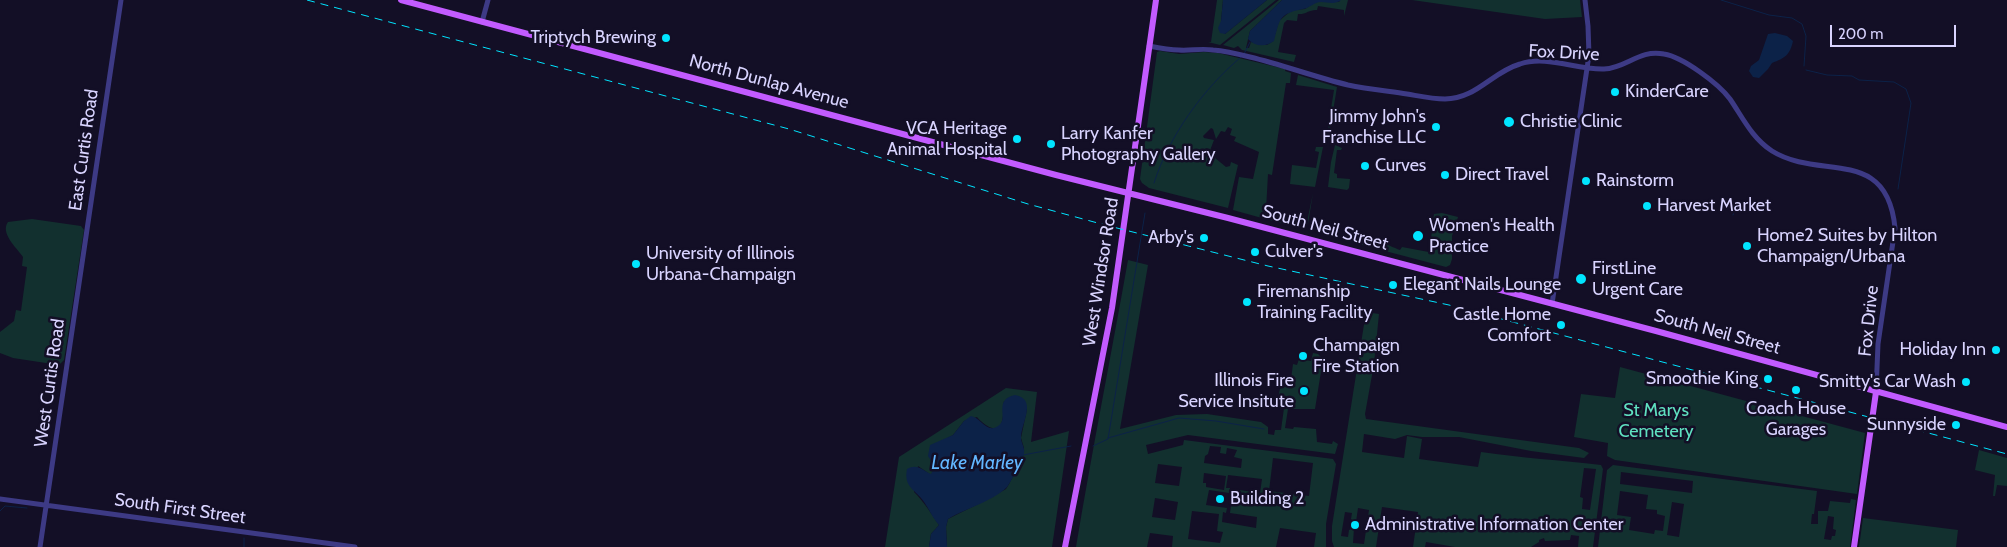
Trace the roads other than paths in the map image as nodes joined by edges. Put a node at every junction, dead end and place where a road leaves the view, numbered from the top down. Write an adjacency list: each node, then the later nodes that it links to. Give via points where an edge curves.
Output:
1 (121, 0): 10 (street, East Curtis Road)
2 (402, 0): 6 (main road, North Dunlap Avenue)
3 (488, 0): 6 (street)
4 (1156, 0): 7 (main road, West Windsor Road)
5 (1585, 0): 8 (street, via 1589,42)
6 (482, 22): 9 (main road, North Dunlap Avenue)
7 (1149, 46): 8 (street, Fox Drive, via 1181,51 1216,50 1348,85 1446,99 1470,94 1522,63 1537,61); 9 (main road, West Windsor Road)
8 (1587, 67): 11 (street); 12 (street, Fox Drive, via 1612,68 1642,54 1656,52 1673,56 1719,87 1750,131 1770,150 1797,162 1852,170 1876,182 1892,207 1895,228 1878,344)
9 (1128, 193): 11 (main road, South Neil Street); 18 (main road, West Windsor Road, via 1112,308)
10 (87, 224): 15 (street, West Curtis Road)
11 (1552, 304): 12 (main road, South Neil Street)
12 (1876, 392): 13 (main road, South Neil Street); 19 (main road)
13 (2007, 427)
14 (0, 498): 15 (street, South First Street)
15 (46, 505): 16 (street, West Curtis Road); 17 (street, South First Street)
16 (40, 547)
17 (355, 547)
18 (1065, 547)
19 (1854, 547)

